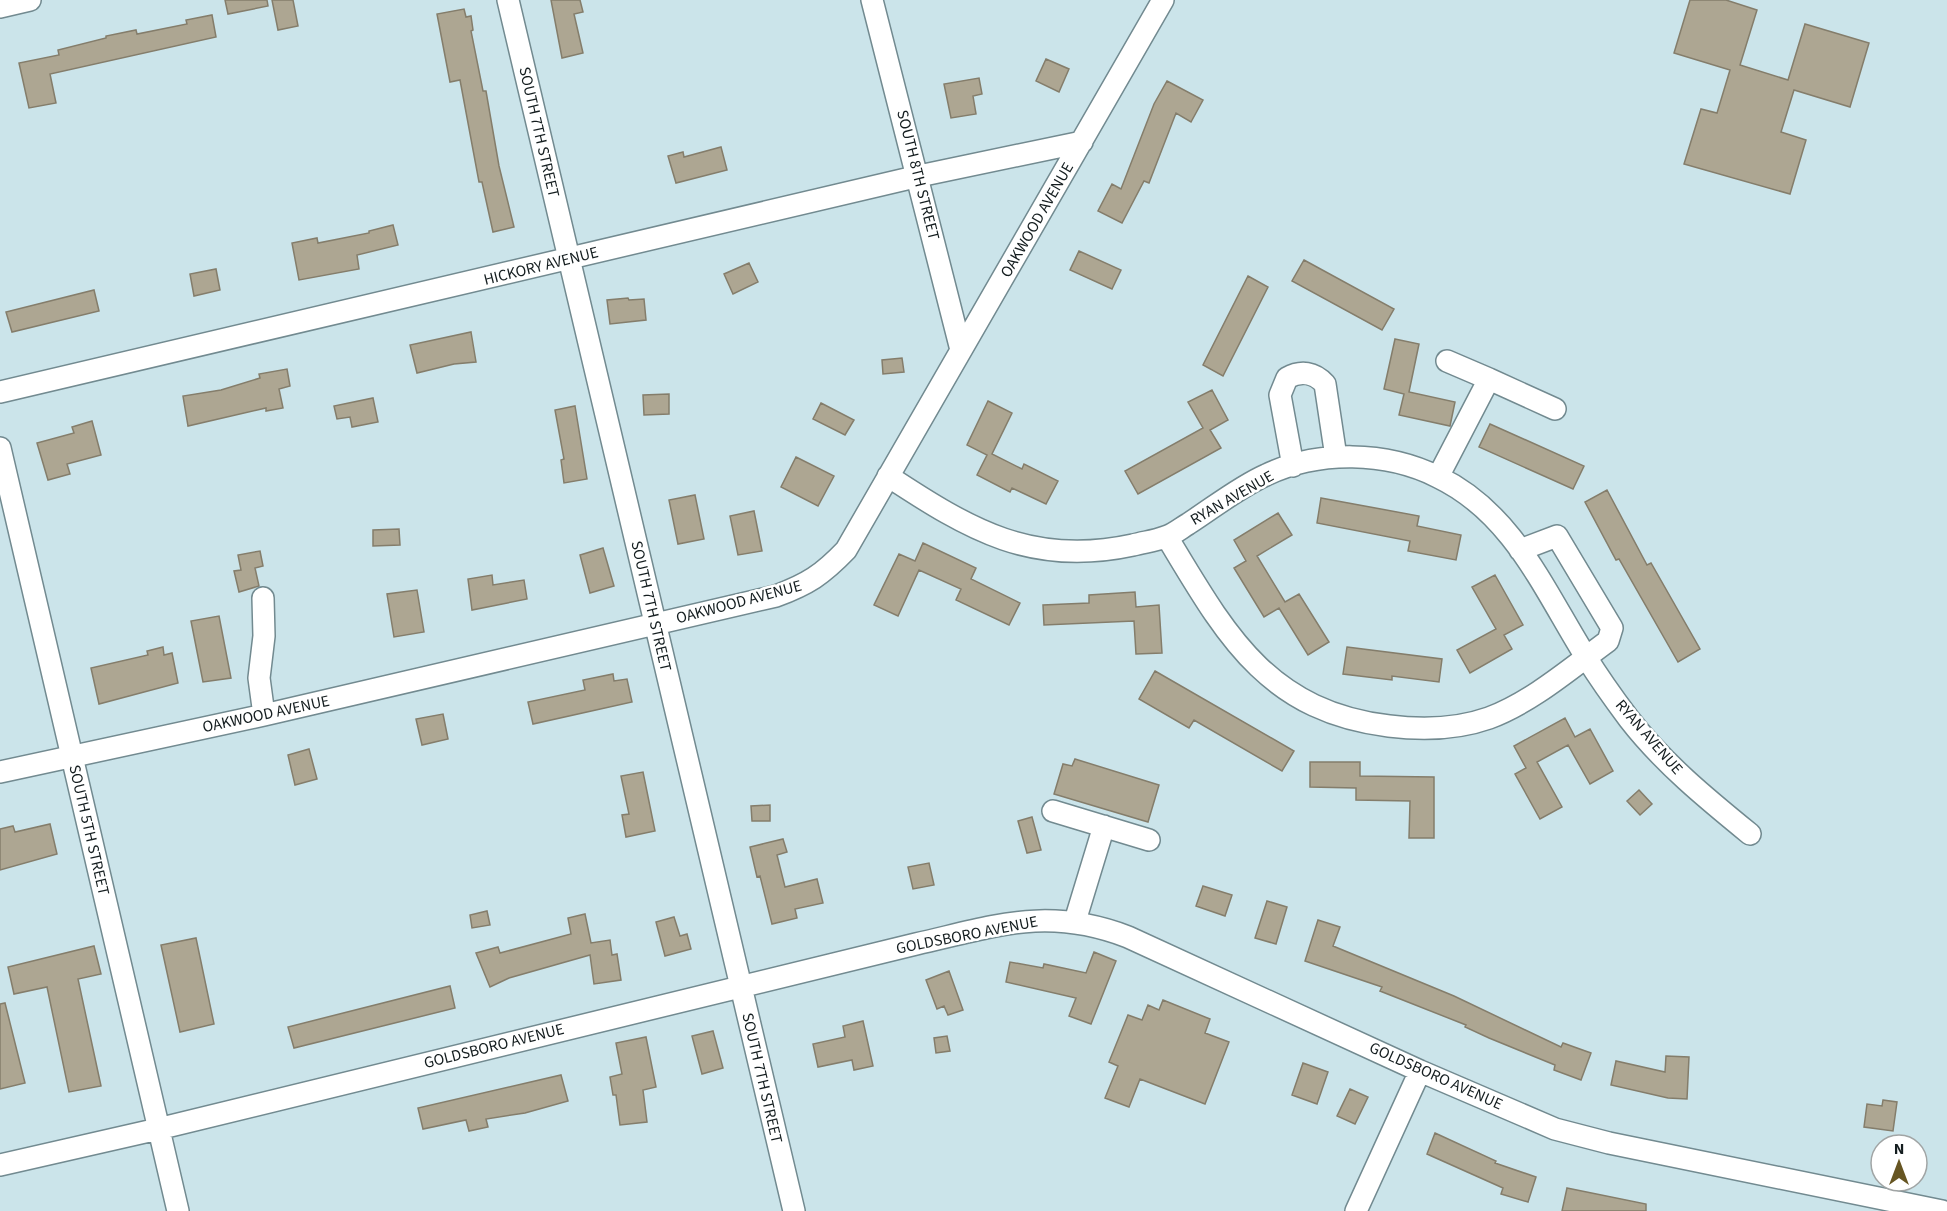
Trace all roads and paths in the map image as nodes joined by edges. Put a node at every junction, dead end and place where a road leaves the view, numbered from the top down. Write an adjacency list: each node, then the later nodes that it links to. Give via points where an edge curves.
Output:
1 (30, 0): 5 (street)
2 (508, 0): 8 (street, SOUTH 7TH STREET)
3 (872, 0): 7 (street, SOUTH 8TH STREET)
4 (1163, 0): 6 (street, OAKWOOD AVENUE)
5 (0, 7)
6 (1082, 142): 7 (street, HICKORY AVENUE); 9 (street, OAKWOOD AVENUE)
7 (919, 176): 8 (street, HICKORY AVENUE); 9 (street, SOUTH 8TH STREET)
8 (569, 260): 12 (street, HICKORY AVENUE); 22 (street, SOUTH 7TH STREET)
9 (961, 350): 17 (street, OAKWOOD AVENUE)
10 (1447, 361): 11 (street)
11 (1489, 379): 13 (street); 18 (street)
12 (0, 392)
13 (1556, 409)
14 (0, 448): 25 (street, SOUTH 5TH STREET)
15 (1336, 457): 16 (street, RYAN AVENUE); 16 (street, via 1325,384 1312,374 1300,373 1287,378 1280,395); 18 (street, RYAN AVENUE, via 1369,457)
16 (1293, 466): 19 (street, RYAN AVENUE, via 1266,474)
17 (888, 476): 19 (street, RYAN AVENUE, via 947,515 989,535 1036,549 1077,553); 22 (street, OAKWOOD AVENUE, via 846,550 825,573 807,585)
18 (1438, 477): 20 (street, RYAN AVENUE, via 1478,501 1505,527)
19 (1167, 537): 23 (street, via 1220,625 1251,659 1285,690 1324,711 1361,723 1435,727 1489,718 1537,692)
20 (1520, 550): 23 (street, RYAN AVENUE); 23 (street, via 1557,536 1574,562 1612,628 1608,641)
21 (263, 598): 24 (street, via 259,678)
22 (655, 624): 24 (street, OAKWOOD AVENUE); 32 (street, SOUTH 7TH STREET)
23 (1586, 657): 29 (street, RYAN AVENUE, via 1630,720 1666,761)
24 (264, 715): 25 (street, OAKWOOD AVENUE)
25 (72, 755): 26 (street, OAKWOOD AVENUE); 34 (street, SOUTH 5TH STREET)
26 (0, 772)
27 (1053, 811): 28 (street)
28 (1104, 826): 30 (street); 31 (street)
29 (1750, 834)
30 (1149, 840)
31 (1075, 921): 32 (street, GOLDSBORO AVENUE, via 1044,919 1000,924); 33 (street, GOLDSBORO AVENUE, via 1098,925 1138,941)
32 (741, 987): 34 (street, GOLDSBORO AVENUE); 37 (street, SOUTH 7TH STREET)
33 (1420, 1071): 38 (street); 39 (street, GOLDSBORO AVENUE, via 1555,1129)
34 (158, 1130): 35 (street, GOLDSBORO AVENUE); 36 (street, SOUTH 5TH STREET)
35 (0, 1165)
36 (178, 1211)
37 (794, 1211)
38 (1356, 1211)
39 (1942, 1211)

